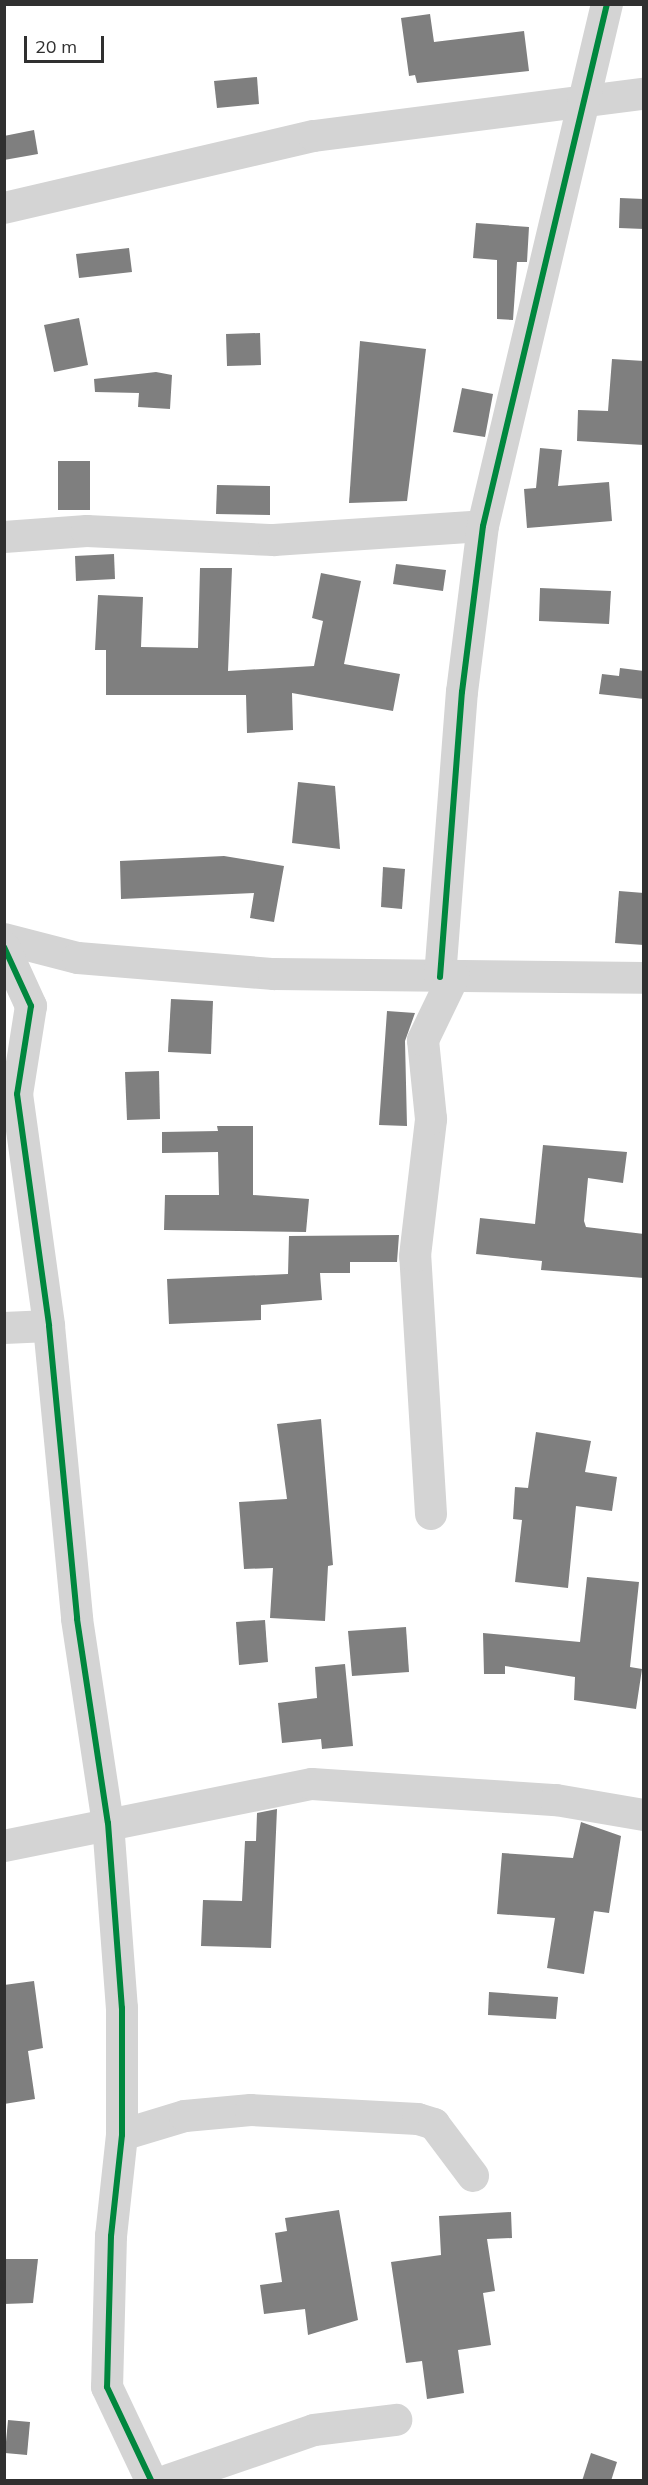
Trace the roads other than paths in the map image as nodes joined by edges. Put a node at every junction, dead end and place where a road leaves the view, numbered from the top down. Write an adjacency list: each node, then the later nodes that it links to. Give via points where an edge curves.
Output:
1 (607, 4): 3 (street)
2 (644, 94): 3 (street)
3 (585, 102): 4 (street, via 314,136); 5 (street)
4 (4, 208)
5 (483, 526): 6 (street, via 274,540 87,531); 9 (street, via 462,692)
6 (4, 537)
7 (4, 939): 9 (street, via 89,959 274,974)
8 (4, 947): 11 (street)
9 (447, 976): 10 (street); 14 (street, via 423,1040 431,1119 415,1256)
10 (644, 978)
11 (18, 1006): 12 (street, via 17,1094)
12 (49, 1326): 13 (street); 16 (street, via 77,1620)
13 (4, 1328)
14 (431, 1514)
15 (644, 1815): 16 (street, via 556,1800 312,1784)
16 (108, 1823): 17 (street); 18 (street, via 122,2008)
17 (4, 1846)
18 (122, 2135): 19 (street, via 185,2116 251,2110 418,2119 434,2124); 21 (street, via 111,2236 107,2387)
19 (473, 2176)
20 (396, 2420): 22 (street, via 314,2430)
21 (151, 2481)
22 (170, 2481)

